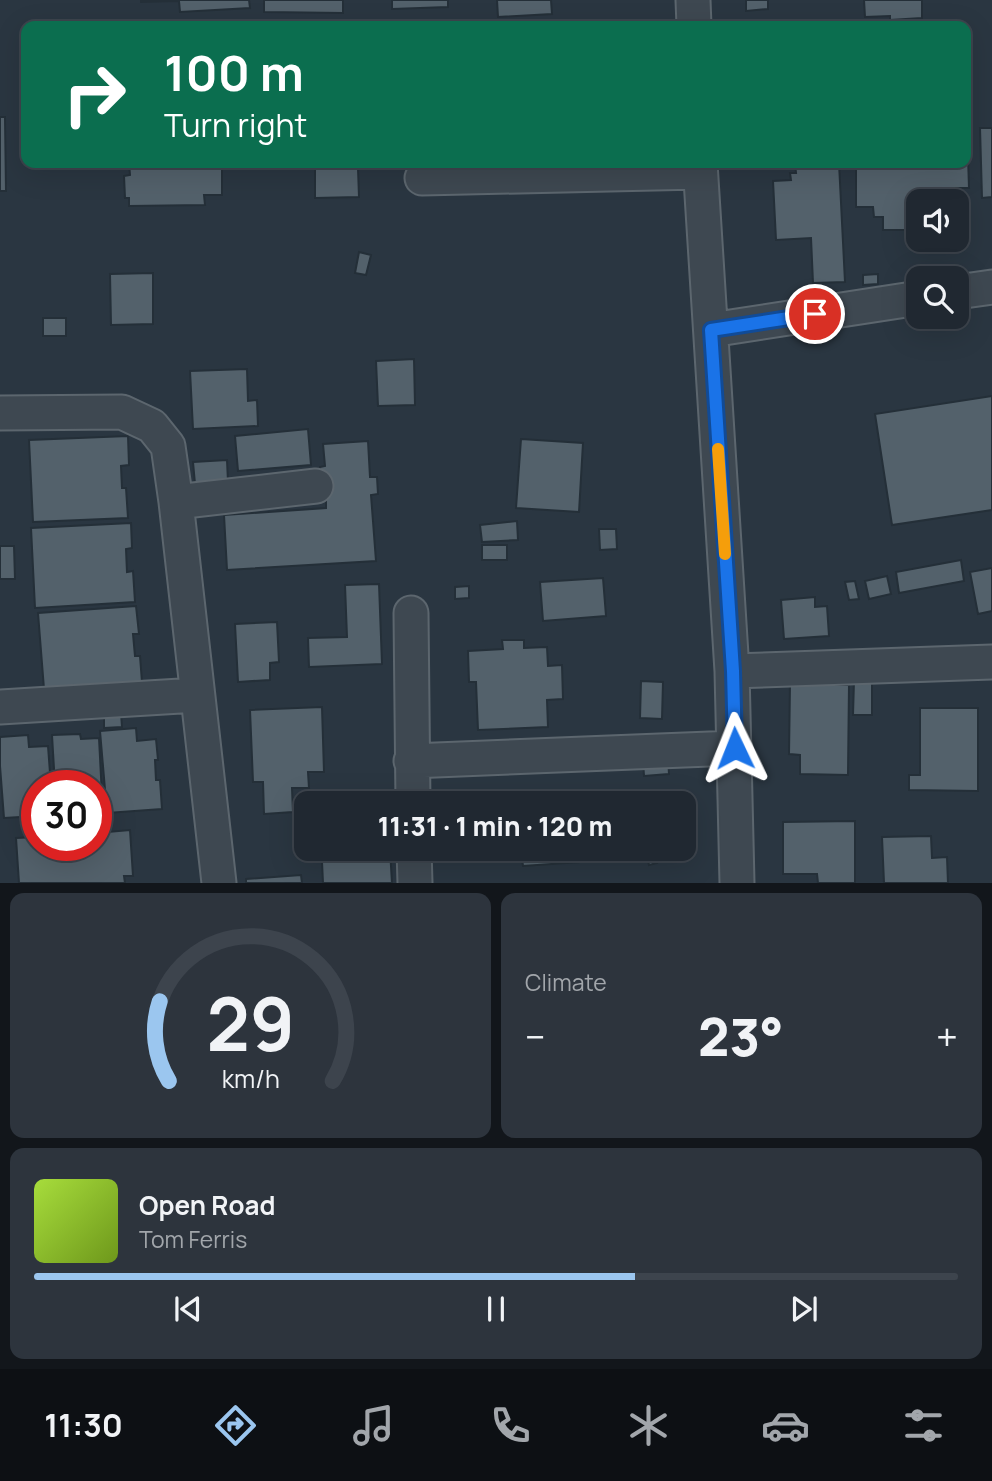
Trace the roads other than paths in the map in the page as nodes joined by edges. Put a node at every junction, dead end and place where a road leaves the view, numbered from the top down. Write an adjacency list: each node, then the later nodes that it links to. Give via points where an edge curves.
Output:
1 (693, 0): 2 (street)
2 (694, 21)
3 (675, 168): 5 (street)
4 (700, 168): 9 (street)
5 (422, 178)
6 (992, 287): 7 (street)
7 (969, 290)
8 (906, 300): 9 (street)
9 (711, 330): 15 (street)
10 (0, 413): 12 (street, via 121,412 152,426 168,446)
11 (316, 486): 12 (street)
12 (176, 502): 16 (street)
13 (411, 613): 19 (street)
14 (992, 662): 15 (street)
15 (733, 671): 18 (street)
16 (197, 695): 17 (street); 22 (street)
17 (0, 708)
18 (735, 748): 19 (street); 24 (street)
19 (411, 761): 20 (street)
20 (412, 791)
21 (414, 861): 23 (street)
22 (219, 883)
23 (415, 883)
24 (737, 883)

